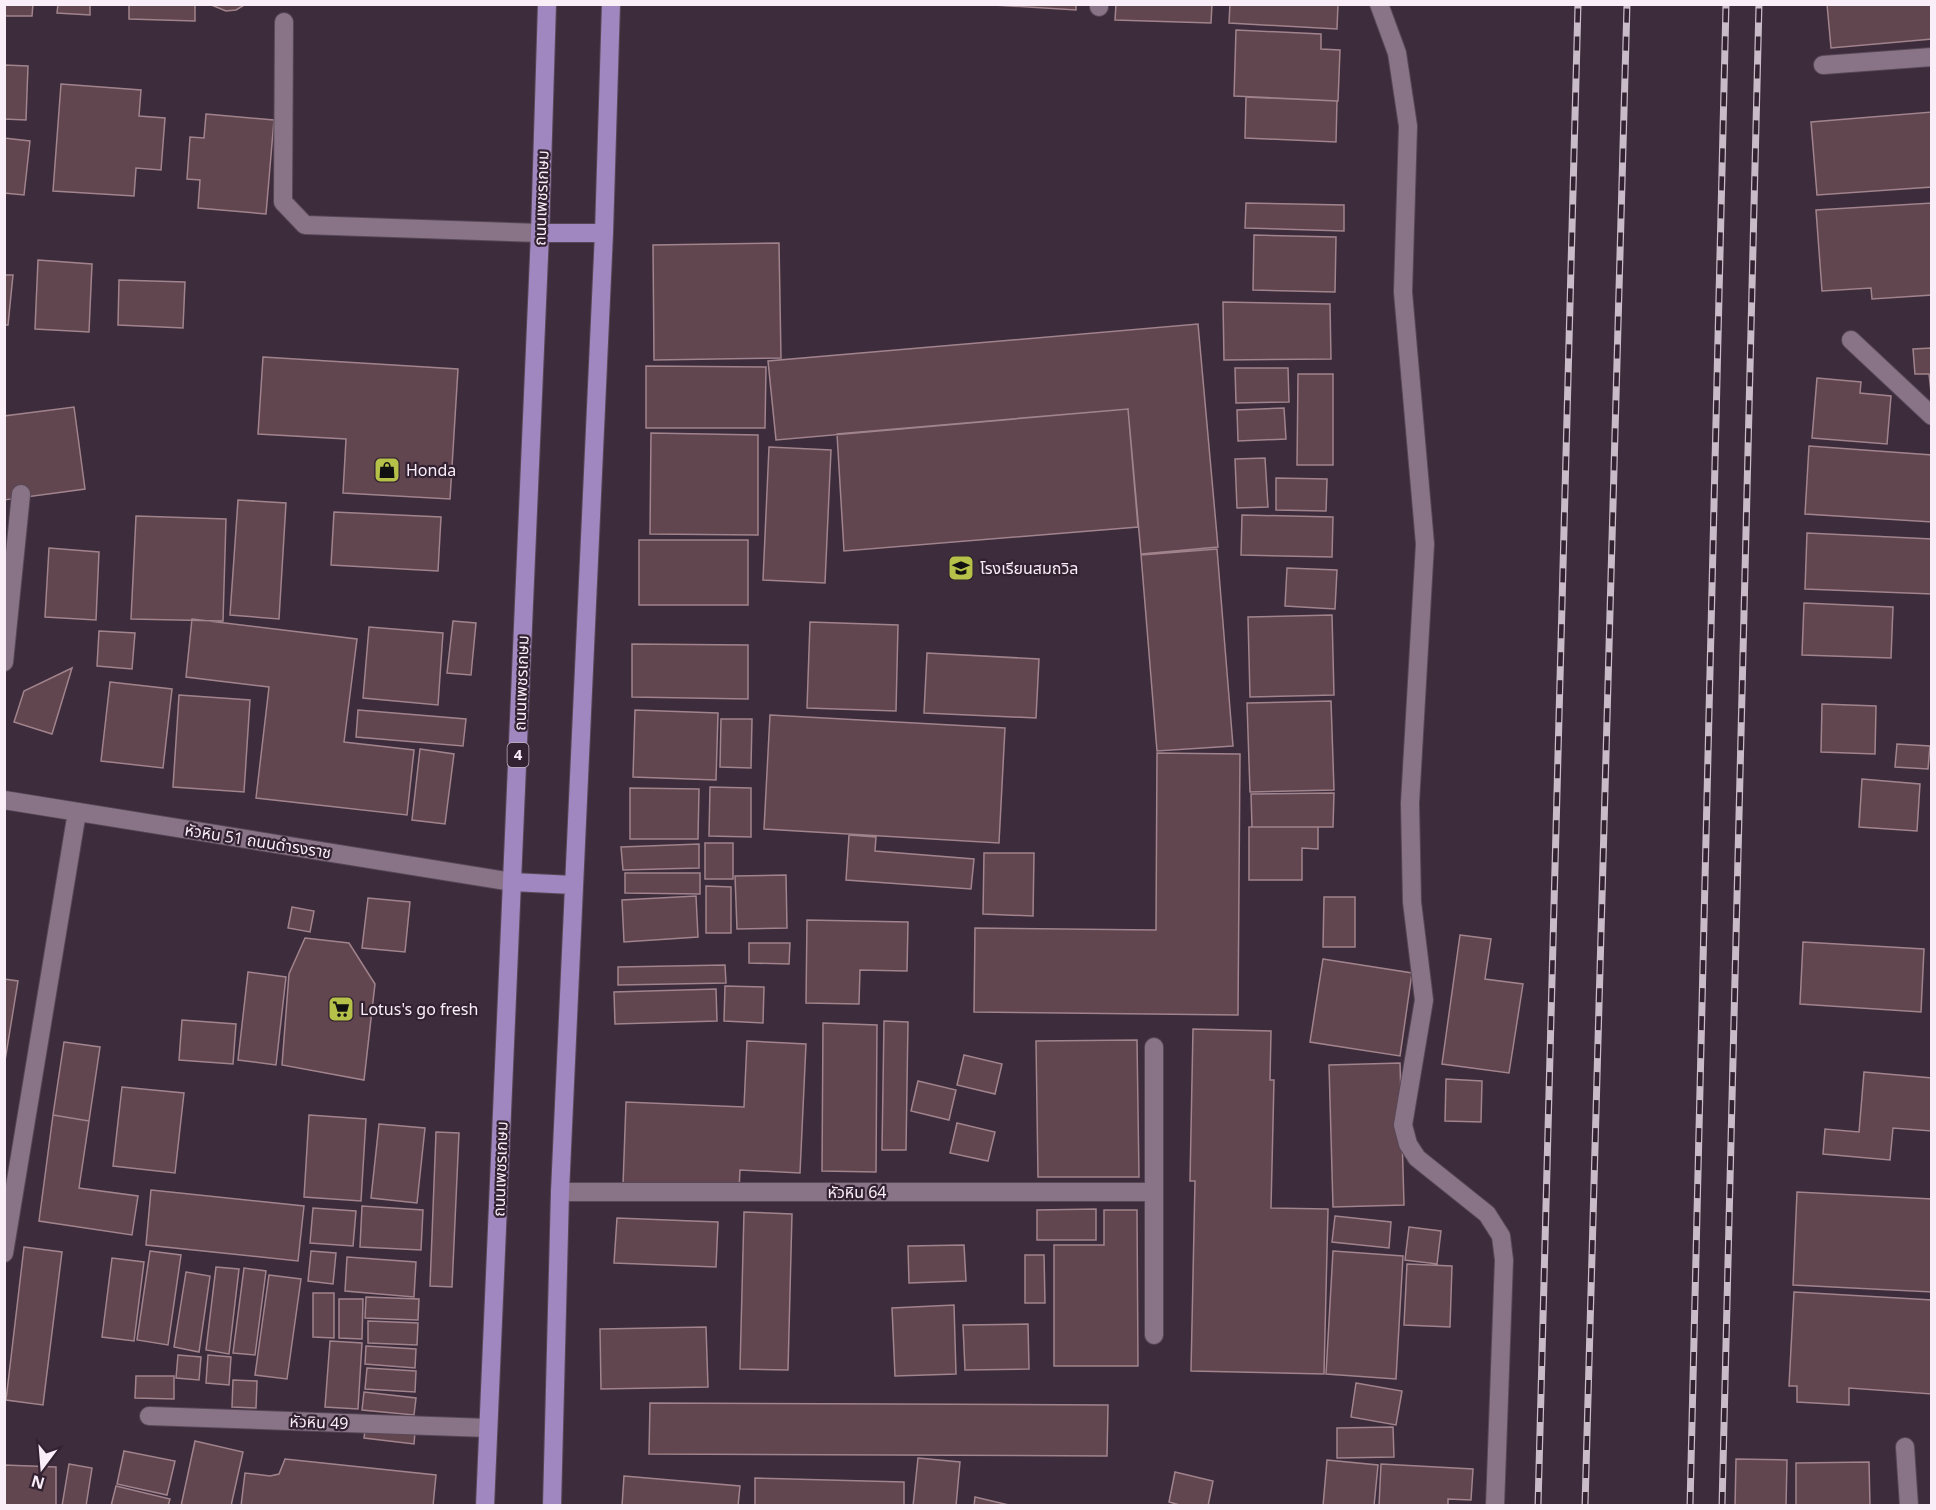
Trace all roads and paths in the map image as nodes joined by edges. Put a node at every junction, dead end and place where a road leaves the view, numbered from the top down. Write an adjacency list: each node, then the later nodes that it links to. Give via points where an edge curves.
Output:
1 (547, 4): 7 (main road, ถนนเพชรเกษม / 4)
2 (611, 4): 8 (main road)
3 (1379, 4): 27 (street, via 1397,53 1408,126 1403,292 1425,544 1410,803 1412,902 1424,1000 1403,1125 1417,1158 1487,1214 1501,1236 1504,1260)
4 (284, 22): 7 (street, via 283,202 306,225)
5 (1932, 57): 6 (street)
6 (1823, 65)
7 (540, 233): 8 (main road); 15 (main road, ถนนเพชรเกษม / 4)
8 (604, 233): 16 (main road)
9 (1851, 340): 10 (street)
10 (1932, 416)
11 (21, 494): 12 (street)
12 (4, 663)
13 (4, 800): 14 (street, หัวหิน 51 ถนนดำรงราช)
14 (77, 812): 15 (street, หัวหิน 51 ถนนดำรงราช); 20 (street)
15 (512, 882): 16 (main road); 23 (main road, ถนนเพชรเกษม / 4)
16 (573, 885): 18 (main road)
17 (1154, 1047): 19 (street)
18 (560, 1192): 19 (street, หัวหิน 64); 26 (main road)
19 (1154, 1192): 21 (street)
20 (4, 1252)
21 (1154, 1335)
22 (149, 1416): 23 (street, หัวหิน 49)
23 (488, 1428): 25 (main road, ถนนเพชรเกษม / 4)
24 (1905, 1447): 28 (street)
25 (485, 1506)
26 (552, 1506)
27 (1496, 1506)
28 (1909, 1506)

